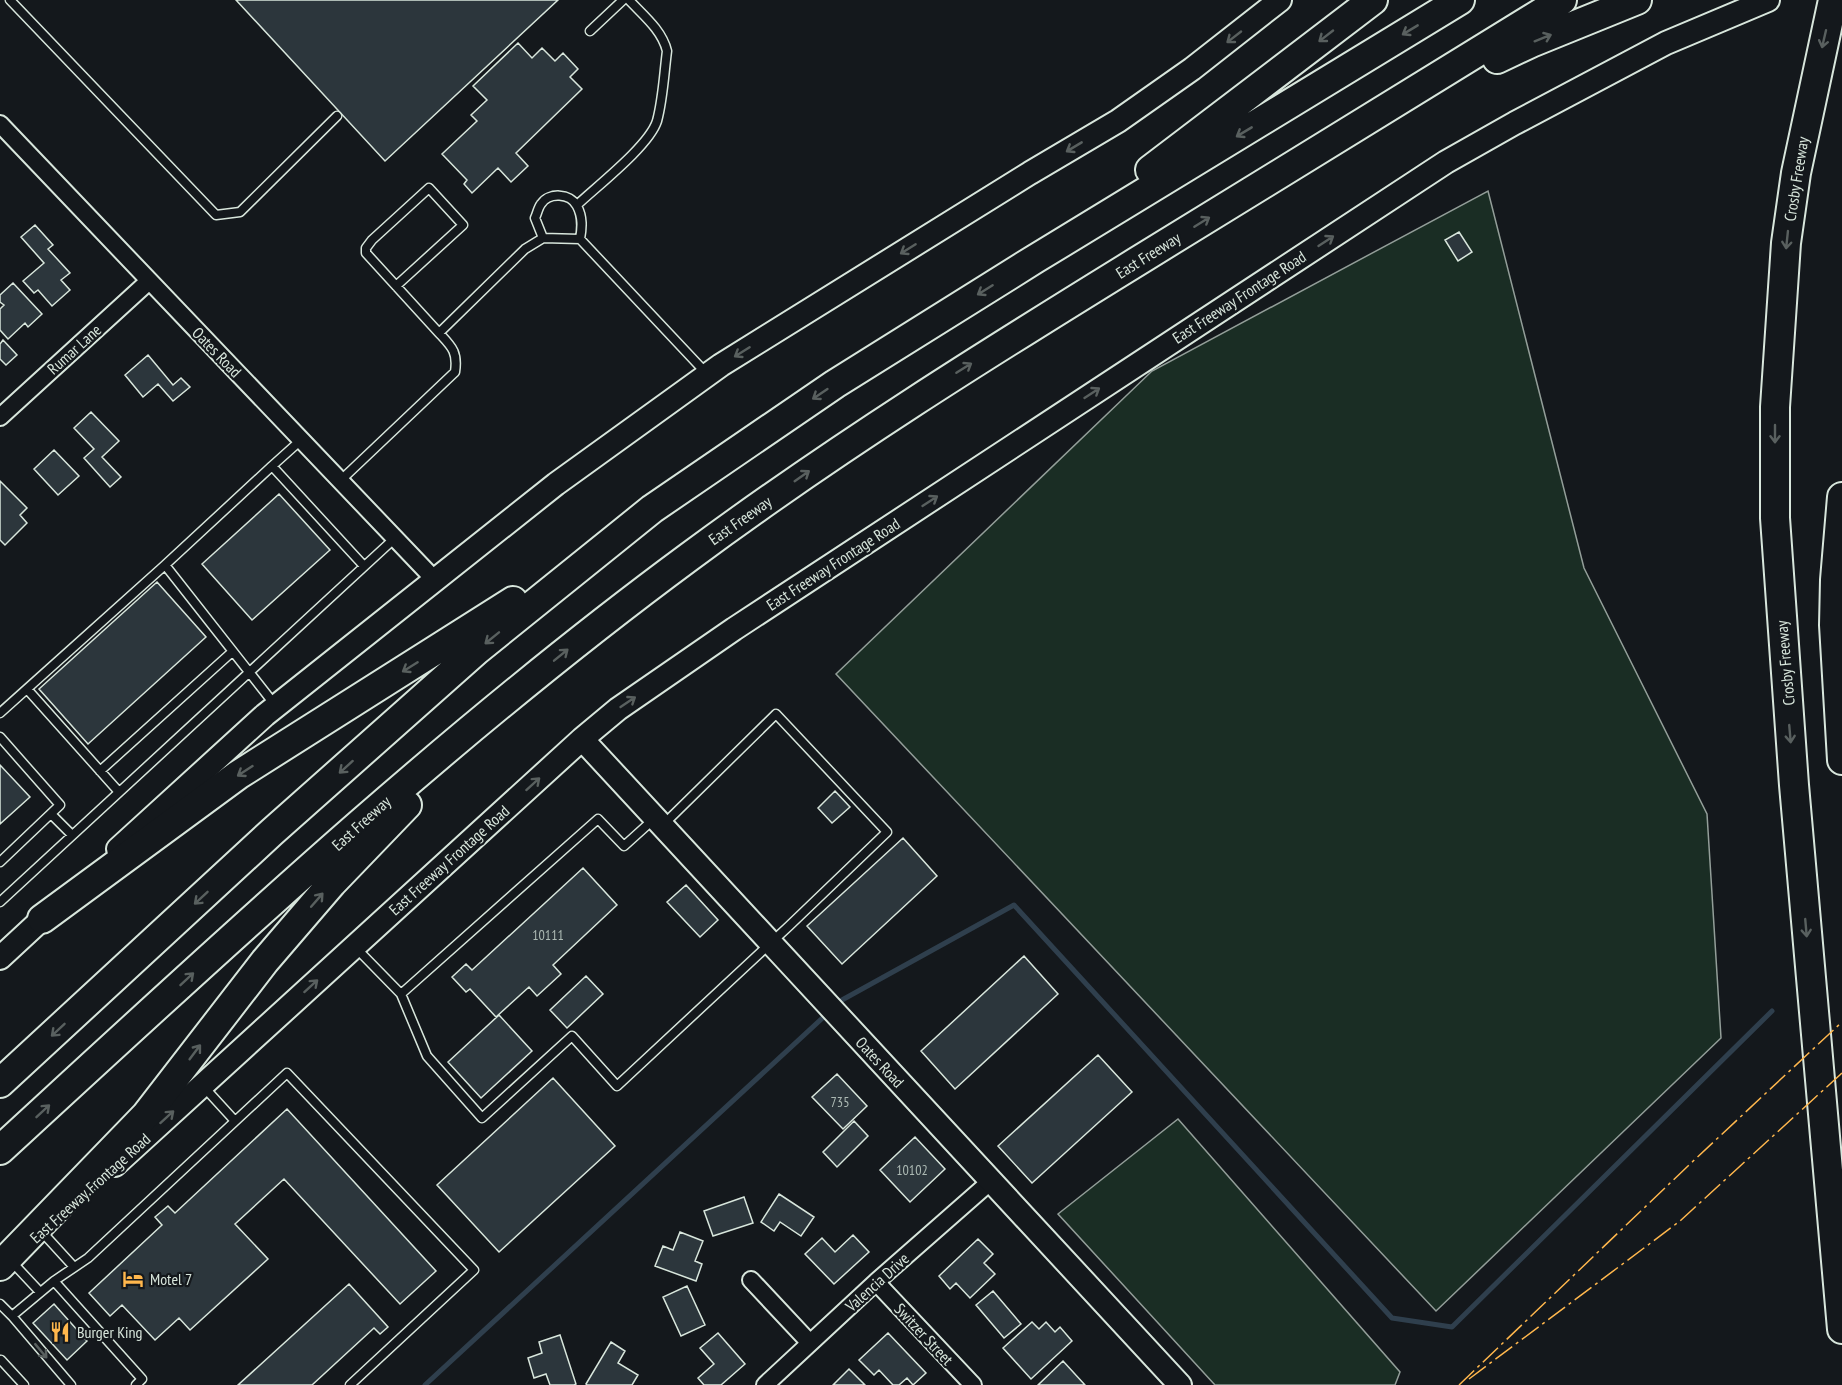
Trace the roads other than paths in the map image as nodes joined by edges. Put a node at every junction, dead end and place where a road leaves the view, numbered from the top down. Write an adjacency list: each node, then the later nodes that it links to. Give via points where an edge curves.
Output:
1 (10, 0): 12 (lane, via 216,215 240,212)
2 (623, 0): 11 (lane)
3 (628, 0): 15 (lane, via 661,36 667,51 657,122 651,135)
4 (1280, 0): 22 (main road, one-way to 22, via 1118,121)
5 (1372, 0): 18 (highway, one-way to 18)
6 (1460, 0): 18 (highway, one-way to 18)
7 (1562, 0): 14 (highway, East Freeway)
8 (1637, 0): 14 (highway, one-way to 8, via 1415,98 1531,43)
9 (1768, 0): 40 (main road, East Freeway Frontage Road, one-way to 9, via 618,709 734,629 1446,162 1666,43)
10 (1833, 0): 68 (highway, Crosby Freeway, one-way to 68, via 1796,173 1786,243 1775,407 1775,518)
11 (590, 32)
12 (337, 116)
13 (0, 124): 19 (street, Oates Road)
14 (1285, 170): 36 (highway, East Freeway, one-way to 14, via 692,554 864,433)
15 (577, 205): 16 (lane, via 562,195 541,203 535,218); 17 (lane)
16 (543, 238): 17 (lane); 21 (lane, via 525,249)
17 (580, 239): 22 (lane)
18 (1035, 259): 28 (highway, one-way to 28, via 835,384)
19 (149, 281): 23 (street, Rumar Lane); 24 (street, Oates Road)
20 (396, 286): 20 (lane, via 366,253 366,248 429,188 463,225); 21 (lane)
21 (439, 333): 26 (lane, via 457,359 455,372)
22 (707, 375): 32 (main road, via 556,484)
23 (0, 417)
24 (301, 440): 25 (lane); 26 (street, Oates Road)
25 (272, 466): 30 (lane); 31 (lane)
26 (340, 481): 29 (street, Oates Road)
27 (1842, 497): 41 (highway, via 1834,625)
28 (652, 509): 49 (highway, one-way to 49, via 238,775); 54 (highway, one-way to 54, via 477,650 272,832)
29 (395, 538): 31 (lane); 32 (street, Oates Road)
30 (165, 566): 33 (lane); 35 (lane)
31 (364, 566): 34 (lane)
32 (434, 579): 37 (main road)
33 (232, 652): 34 (lane); 42 (lane)
34 (248, 673): 37 (lane); 43 (lane)
35 (27, 689): 38 (lane); 42 (lane)
36 (516, 692): 57 (highway, East Freeway, one-way to 36, via 266,908); 60 (highway, one-way to 36, via 146,1115 265,961 332,883)
37 (276, 706): 49 (main road)
38 (0, 713)
39 (0, 737): 44 (lane, via 60,805)
40 (582, 739): 45 (main road, Oates Road); 51 (main road, East Freeway Frontage Road, one-way to 40)
41 (1842, 760)
42 (100, 771): 43 (lane)
43 (119, 792): 46 (lane)
44 (51, 814): 46 (lane); 47 (lane)
45 (659, 822): 50 (main road, Oates Road); 50 (lane, via 776,714 886,832); 53 (lane, via 624,846 598,819)
46 (72, 836): 48 (lane)
47 (0, 862)
48 (0, 902)
49 (42, 919): 52 (main road)
50 (771, 944): 53 (lane, via 617,1086 572,1036 482,1118 426,1056); 58 (main road, Oates Road)
51 (355, 946): 53 (lane); 55 (main road, East Freeway Frontage Road, one-way to 51)
52 (1, 954)
53 (401, 994)
54 (0, 1083)
55 (202, 1085): 56 (lane); 59 (main road, East Freeway Frontage Road, one-way to 55)
56 (235, 1121): 61 (lane); 74 (lane, via 287,1073 474,1270)
57 (0, 1150)
58 (991, 1181): 64 (street, Valencia Drive); 77 (main road, Oates Road)
59 (42, 1232): 60 (main road, East Freeway Frontage Road); 61 (lane)
60 (3, 1266): 65 (lane)
61 (74, 1267): 63 (lane)
62 (751, 1280): 69 (street)
63 (54, 1281): 65 (lane); 73 (lane, via 142,1379)
64 (876, 1282): 69 (street, Valencia Drive); 76 (street, Switzer Street)
65 (40, 1292): 67 (lane)
66 (0, 1304): 67 (lane)
67 (12, 1316): 72 (lane, one-way to 72)
68 (1842, 1329)
69 (810, 1343): 75 (street, Valencia Drive)
70 (0, 1360): 71 (lane)
71 (24, 1385)
72 (71, 1385)
73 (136, 1385)
74 (350, 1385)
75 (765, 1385)
76 (972, 1385)
77 (1180, 1385)

